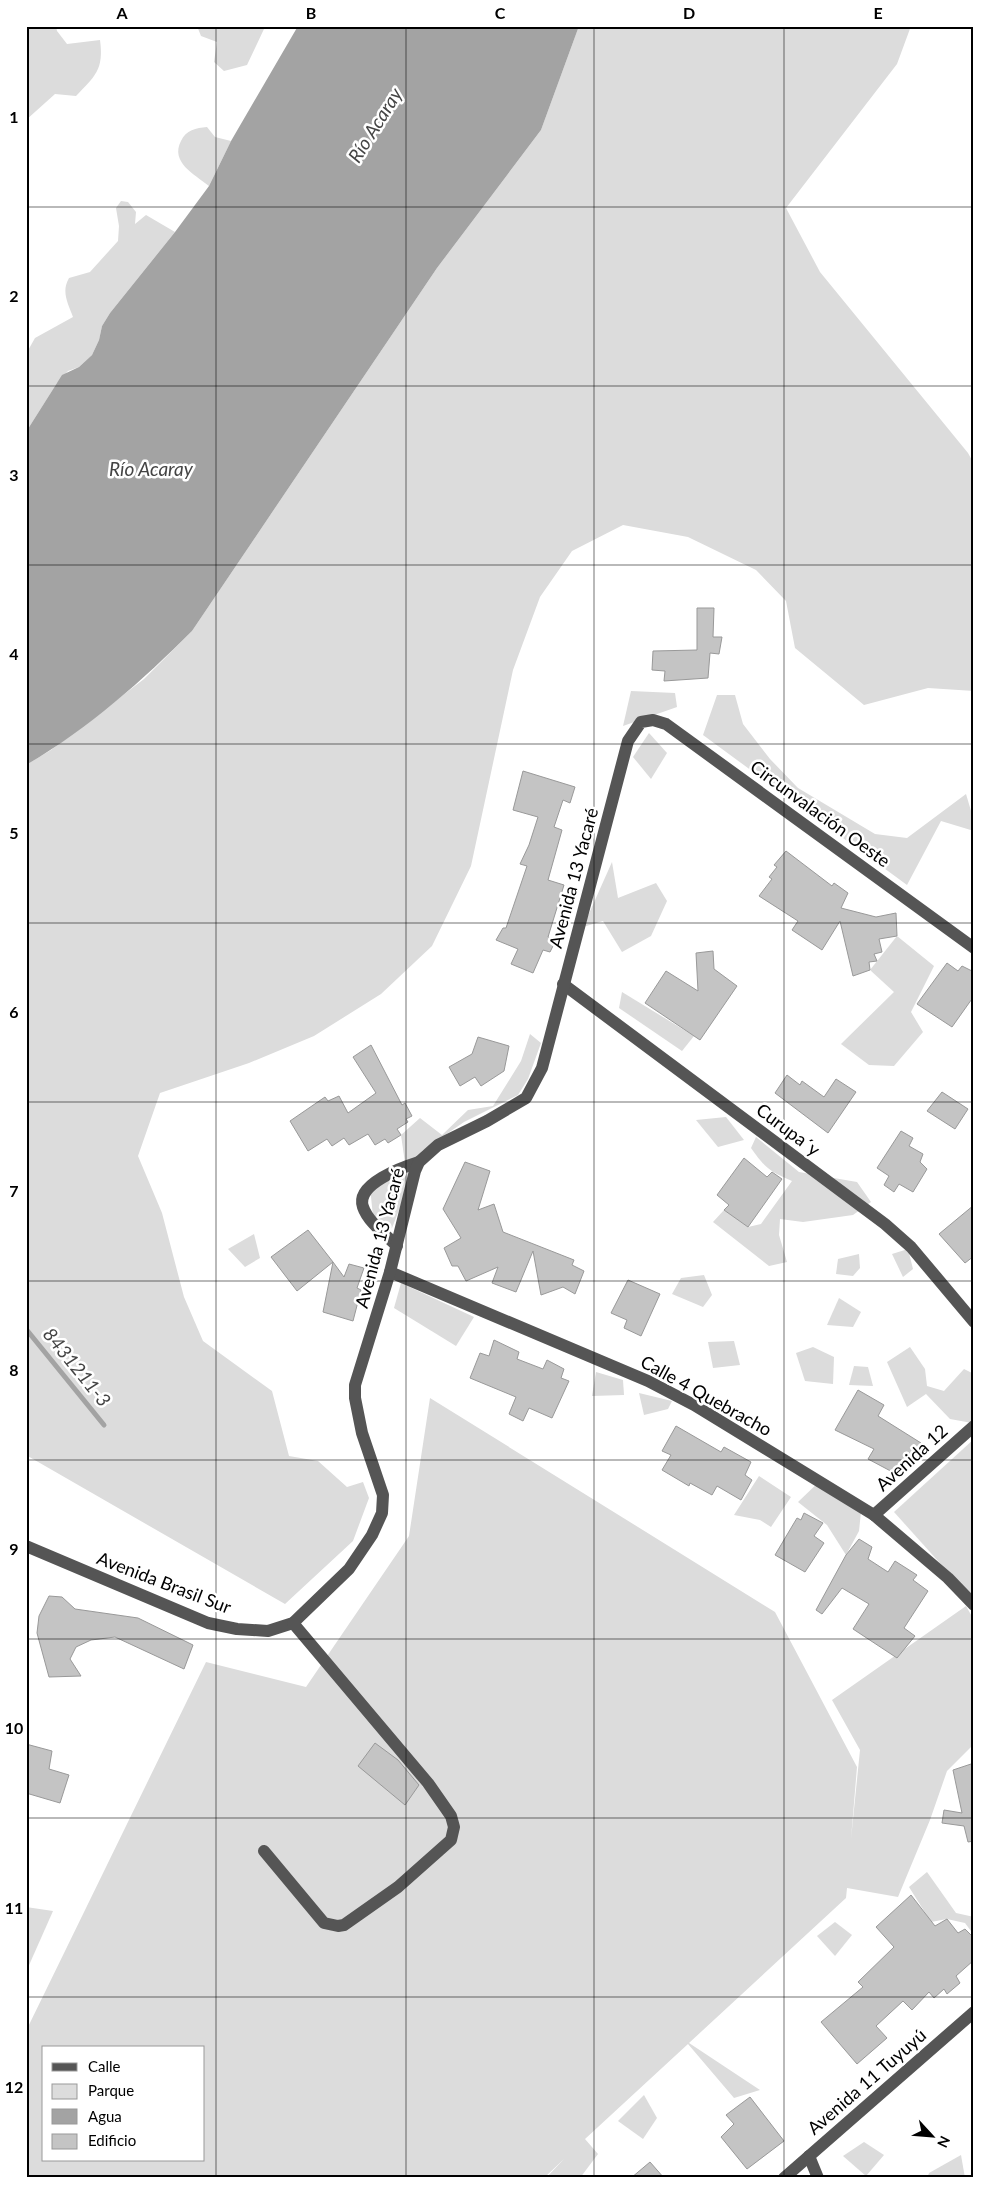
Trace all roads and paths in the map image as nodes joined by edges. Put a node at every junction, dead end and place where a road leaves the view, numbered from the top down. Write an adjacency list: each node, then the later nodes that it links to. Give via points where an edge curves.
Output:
1 (641, 722): 2 (street, Circunvalación Oeste, via 653,720 666,724); 3 (street, Avenida 13 Yacaré, via 628,741)
2 (974, 948)
3 (563, 984): 4 (street, Avenida 13 Yacaré, via 542,1068 526,1098 438,1145); 7 (street, Curupa´y, via 885,1224 911,1247)
4 (420, 1162): 5 (street, Avenida 13 Yacaré); 5 (street, via 405,1166 374,1183 363,1197 362,1204 368,1216)
5 (396, 1246): 6 (street, Avenida 13 Yacaré)
6 (390, 1272): 9 (street, Calle 4 Quebracho, via 648,1381 694,1405); 12 (street, Avenida 13 Yacaré, via 354,1398 362,1433 384,1495 382,1513 372,1535 349,1569)
7 (974, 1322)
8 (974, 1426): 9 (street, Avenida 12)
9 (874, 1516): 11 (street, Calle 4 Quebracho, via 948,1578)
10 (26, 1546): 12 (street, Avenida Brasil Sur, via 208,1623 268,1631)
11 (974, 1605)
12 (293, 1623): 13 (street, via 428,1783 451,1816 454,1827 451,1840 398,1887 338,1926 324,1922)
13 (264, 1851)
14 (974, 2012): 15 (street, Avenida 11 Tuyuyú)
15 (809, 2156): 16 (street, Avenida 11 Tuyuyú); 17 (street)
16 (784, 2178)
17 (818, 2178)

